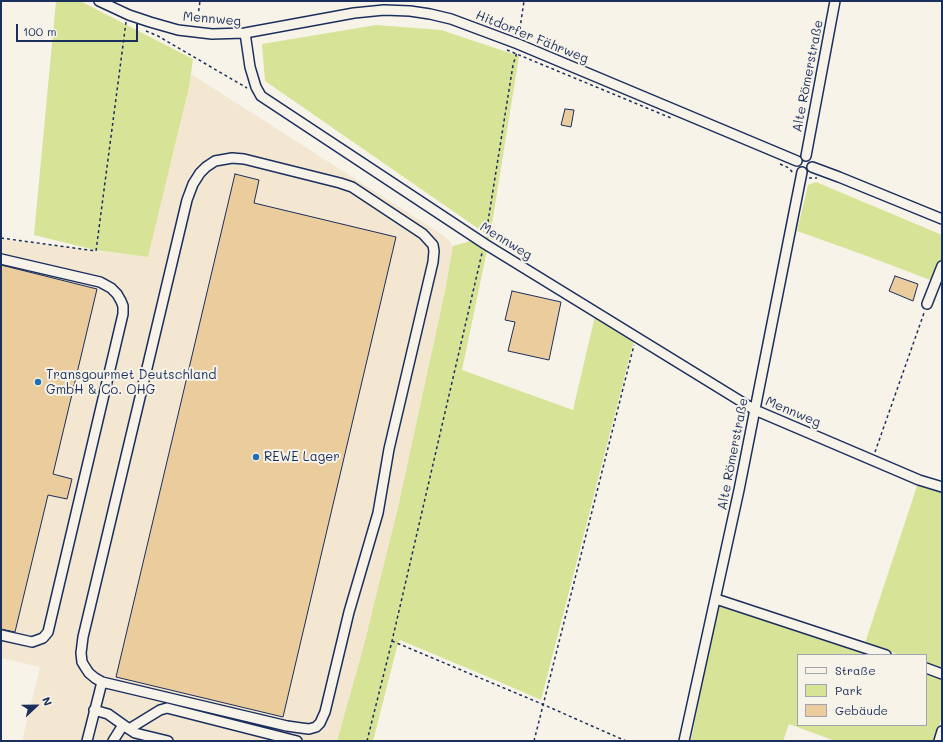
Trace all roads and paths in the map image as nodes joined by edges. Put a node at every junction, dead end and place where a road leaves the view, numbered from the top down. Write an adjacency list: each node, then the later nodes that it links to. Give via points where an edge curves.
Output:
1 (99, 1): 5 (street, Mennweg)
2 (200, 1): 6 (path)
3 (524, 1): 9 (path)
4 (835, 1): 14 (street, Alte Römerstraße)
5 (129, 15): 6 (street, Mennweg, via 178,30); 20 (path, via 96,250)
6 (196, 32): 7 (street, Mennweg)
7 (245, 33): 9 (street, Hitdorfer Fährweg, via 354,12 410,11 451,19); 21 (street, Mennweg, via 250,67 261,96)
8 (158, 36): 12 (path)
9 (518, 44): 11 (path); 15 (street, Hitdorfer Fährweg)
10 (503, 48): 11 (path)
11 (516, 54): 13 (path); 21 (path)
12 (247, 88)
13 (671, 118)
14 (806, 156): 15 (street, via 801,156); 17 (street, via 812,160)
15 (797, 161): 18 (street, via 797,168)
16 (777, 163): 18 (path, via 789,168 796,175)
17 (812, 167): 18 (street); 19 (street)
18 (802, 175): 26 (street, Alte Römerstraße)
19 (942, 219)
20 (1, 238)
21 (485, 244): 25 (street, Mennweg); 31 (path)
22 (1, 259): 30 (street, via 100,282 117,294 123,306 123,314 48,632 43,638 32,642)
23 (942, 266): 24 (street)
24 (927, 304): 27 (path)
25 (636, 336): 26 (street, Mennweg); 36 (path)
26 (755, 410): 27 (street, Mennweg); 29 (street, Alte Römerstraße)
27 (872, 460): 28 (street, Mennweg, via 918,480)
28 (942, 487)
29 (716, 599): 32 (street); 47 (street, Alte Römerstraße)
30 (1, 635)
31 (392, 641): 36 (path); 44 (path)
32 (883, 654)
33 (927, 668): 34 (street)
34 (942, 674)
35 (102, 682): 35 (street, via 286,726 309,729 320,723 378,513 389,449 434,251 423,234 352,187 232,158 215,161 200,173 193,184 185,208 82,637 82,662 89,673); 37 (street)
36 (542, 704): 45 (path); 46 (path)
37 (94, 710): 38 (street, via 108,714); 40 (street)
38 (126, 727): 41 (street); 42 (street, via 135,733); 43 (street, via 167,708)
39 (942, 731): 48 (street)
40 (87, 741)
41 (113, 741)
42 (168, 741)
43 (297, 741)
44 (367, 741)
45 (534, 741)
46 (626, 741)
47 (684, 741)
48 (939, 741)

